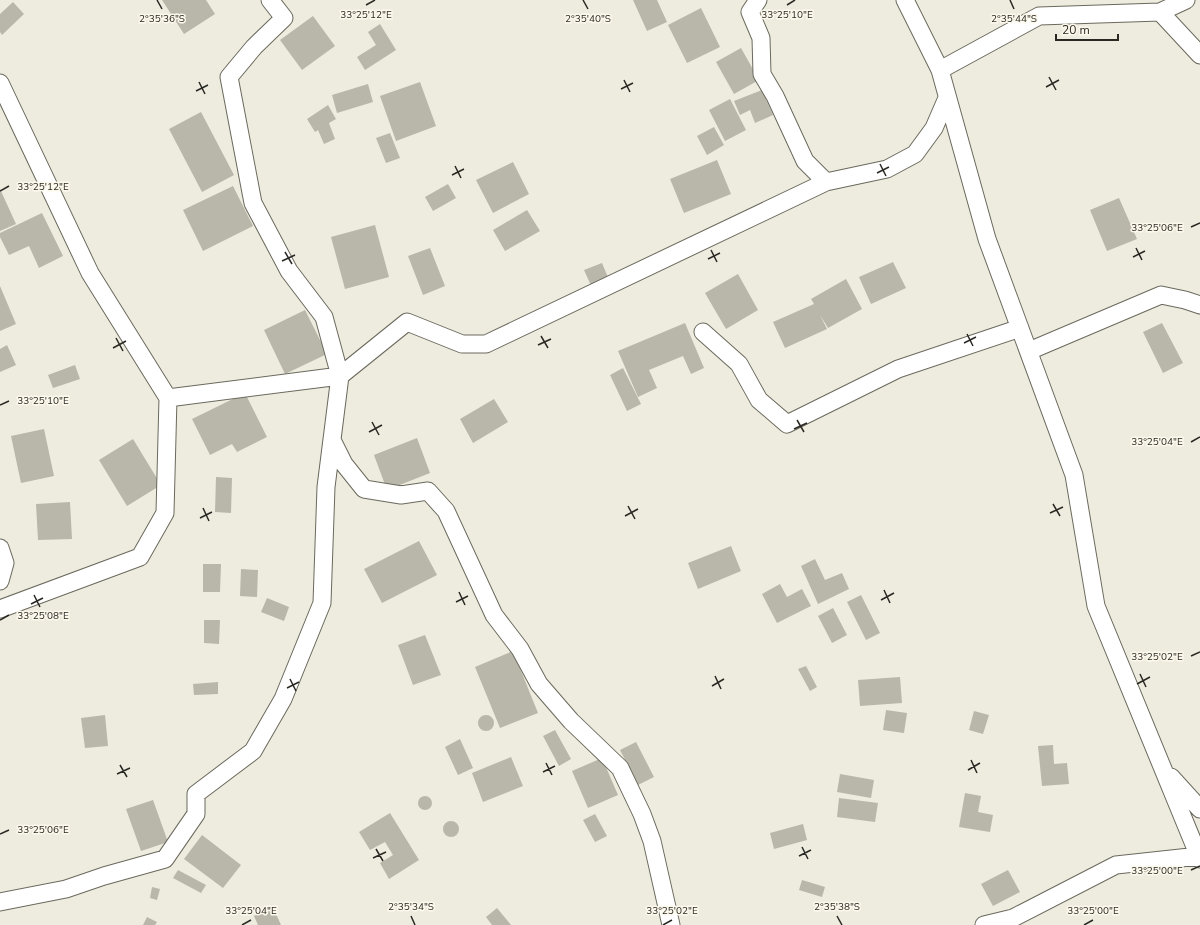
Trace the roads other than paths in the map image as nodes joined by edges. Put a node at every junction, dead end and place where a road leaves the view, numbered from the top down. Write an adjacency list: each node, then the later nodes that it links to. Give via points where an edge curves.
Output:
1 (270, 0): 15 (street, via 284,18 254,47 229,77 236,116 253,203 289,271 324,317)
2 (905, 0): 7 (street)
3 (1186, 0): 5 (street)
4 (751, 4): 10 (street, via 761,38 762,74 805,161)
5 (1160, 12): 6 (street); 7 (street, via 1039,16)
6 (1200, 55)
7 (940, 70): 9 (street)
8 (0, 83): 16 (street, via 90,273)
9 (948, 98): 10 (street, via 934,128 915,154 887,169); 12 (street, via 987,239)
10 (826, 182): 15 (street, via 486,344 462,344 407,322)
11 (1200, 305): 14 (street, via 1161,295)
12 (1020, 328): 13 (street, via 898,369 787,424 759,400 739,364); 14 (street)
13 (703, 332)
14 (1029, 351): 21 (street, via 1074,475 1096,606)
15 (340, 376): 16 (street); 17 (street)
16 (168, 398): 20 (street, via 165,514 140,557)
17 (332, 440): 24 (street, via 326,486 322,603 283,699 253,751 196,794 196,814 165,859 66,889); 25 (street, via 344,464 364,489 401,495 428,491 446,511 494,615 520,649 539,684 571,721 620,768 652,841)
18 (0, 548): 19 (street, via 5,563)
19 (0, 581)
20 (0, 609)
21 (1162, 768): 22 (street); 23 (street)
22 (1200, 809)
23 (1199, 857): 26 (street, via 1116,865 1013,918)
24 (0, 902)
25 (671, 925)
26 (984, 925)

